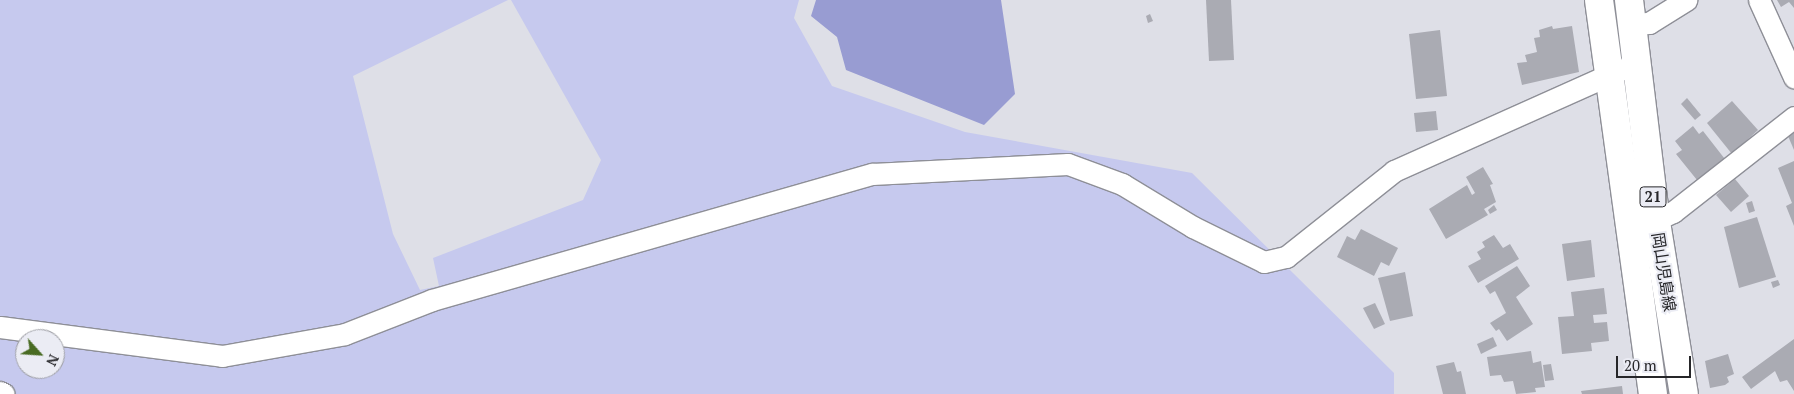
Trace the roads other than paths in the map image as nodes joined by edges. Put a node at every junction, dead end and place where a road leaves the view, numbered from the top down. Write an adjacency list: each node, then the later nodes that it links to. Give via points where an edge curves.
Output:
1 (1599, 0): 6 (main road, 岡山児島線 / 21)
2 (1686, 0): 4 (street, via 1649,23)
3 (1759, 0): 7 (street)
4 (1631, 12): 5 (main road, 岡山児島線 / 21)
5 (1636, 63): 6 (street); 9 (main road, 岡山児島線 / 21)
6 (1607, 76): 10 (main road, 岡山児島線 / 21); 11 (street, via 1394,171 1286,257 1264,262 1193,227 1122,184 1068,164 872,174 432,300 345,334 222,356)
7 (1794, 77)
8 (1794, 117): 9 (street)
9 (1656, 222): 10 (street); 15 (main road, 岡山児島線 / 21)
10 (1628, 229): 14 (main road, 岡山児島線 / 21)
11 (0, 327)
12 (0, 392): 13 (street)
13 (4, 394)
14 (1653, 394)
15 (1684, 394)

